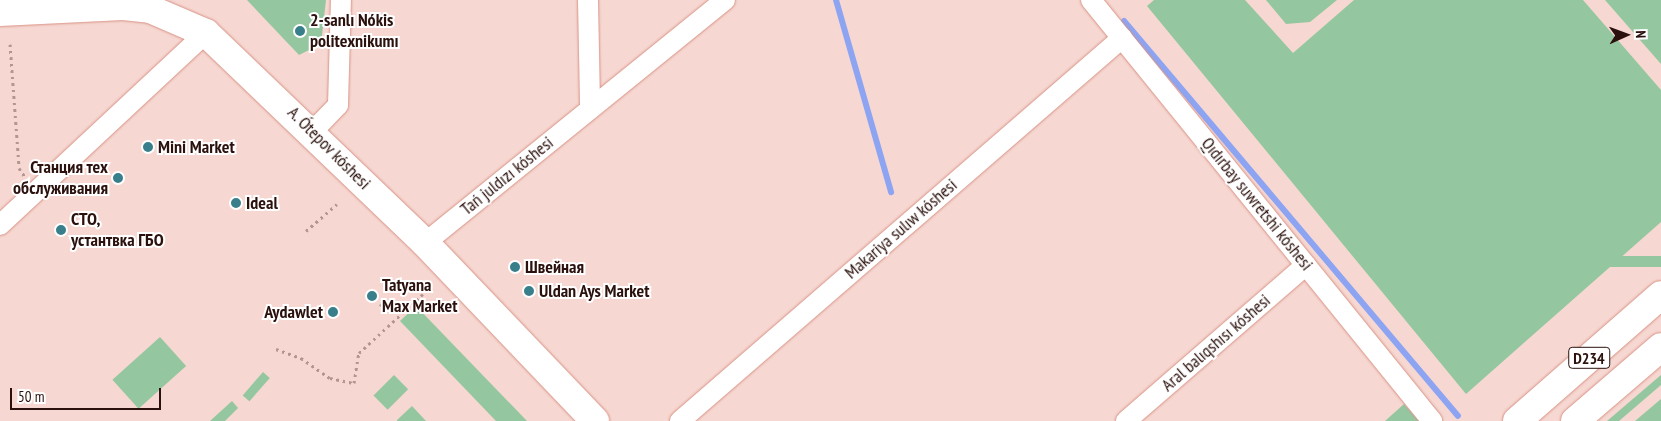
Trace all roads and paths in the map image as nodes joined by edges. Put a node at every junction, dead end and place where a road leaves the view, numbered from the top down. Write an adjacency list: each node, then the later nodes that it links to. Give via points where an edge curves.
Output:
1 (341, 0): 11 (street, via 338,105)
2 (588, 0): 10 (street)
3 (724, 0): 10 (street, Tań juldızı kóshesi)
4 (1091, 0): 8 (street, Qıdırbay suwretshi kóshesi)
5 (149, 4): 6 (main road, A. Ótepov kóshesi); 7 (main road, A. Ótepov kóshesi)
6 (0, 12)
7 (206, 33): 11 (main road, A. Ótepov kóshesi); 14 (street)
8 (1122, 38): 17 (street, Qıdırbay suwretshi kóshesi); 24 (street, Makariya sulıw kóshesi)
9 (10, 44): 12 (path, via 19,168)
10 (590, 109): 16 (street, Tań juldızı kóshesi)
11 (313, 132): 16 (main road, A. Ótepov kóshesi)
12 (26, 180)
13 (337, 204): 15 (path)
14 (0, 225)
15 (306, 231)
16 (425, 243): 23 (main road, A. Ótepov kóshesi)
17 (1306, 265): 22 (street, Qıdırbay suwretshi kóshesi); 25 (street, Aral balıqshısı kóshesi)
18 (423, 294): 21 (path, via 359,352 354,383 330,378 301,358)
19 (1661, 295): 26 (main road, D234)
20 (1661, 347): 27 (main road, D234)
21 (276, 349)
22 (1427, 415)
23 (595, 421)
24 (680, 421)
25 (1126, 421)
26 (1517, 421)
27 (1575, 421)

